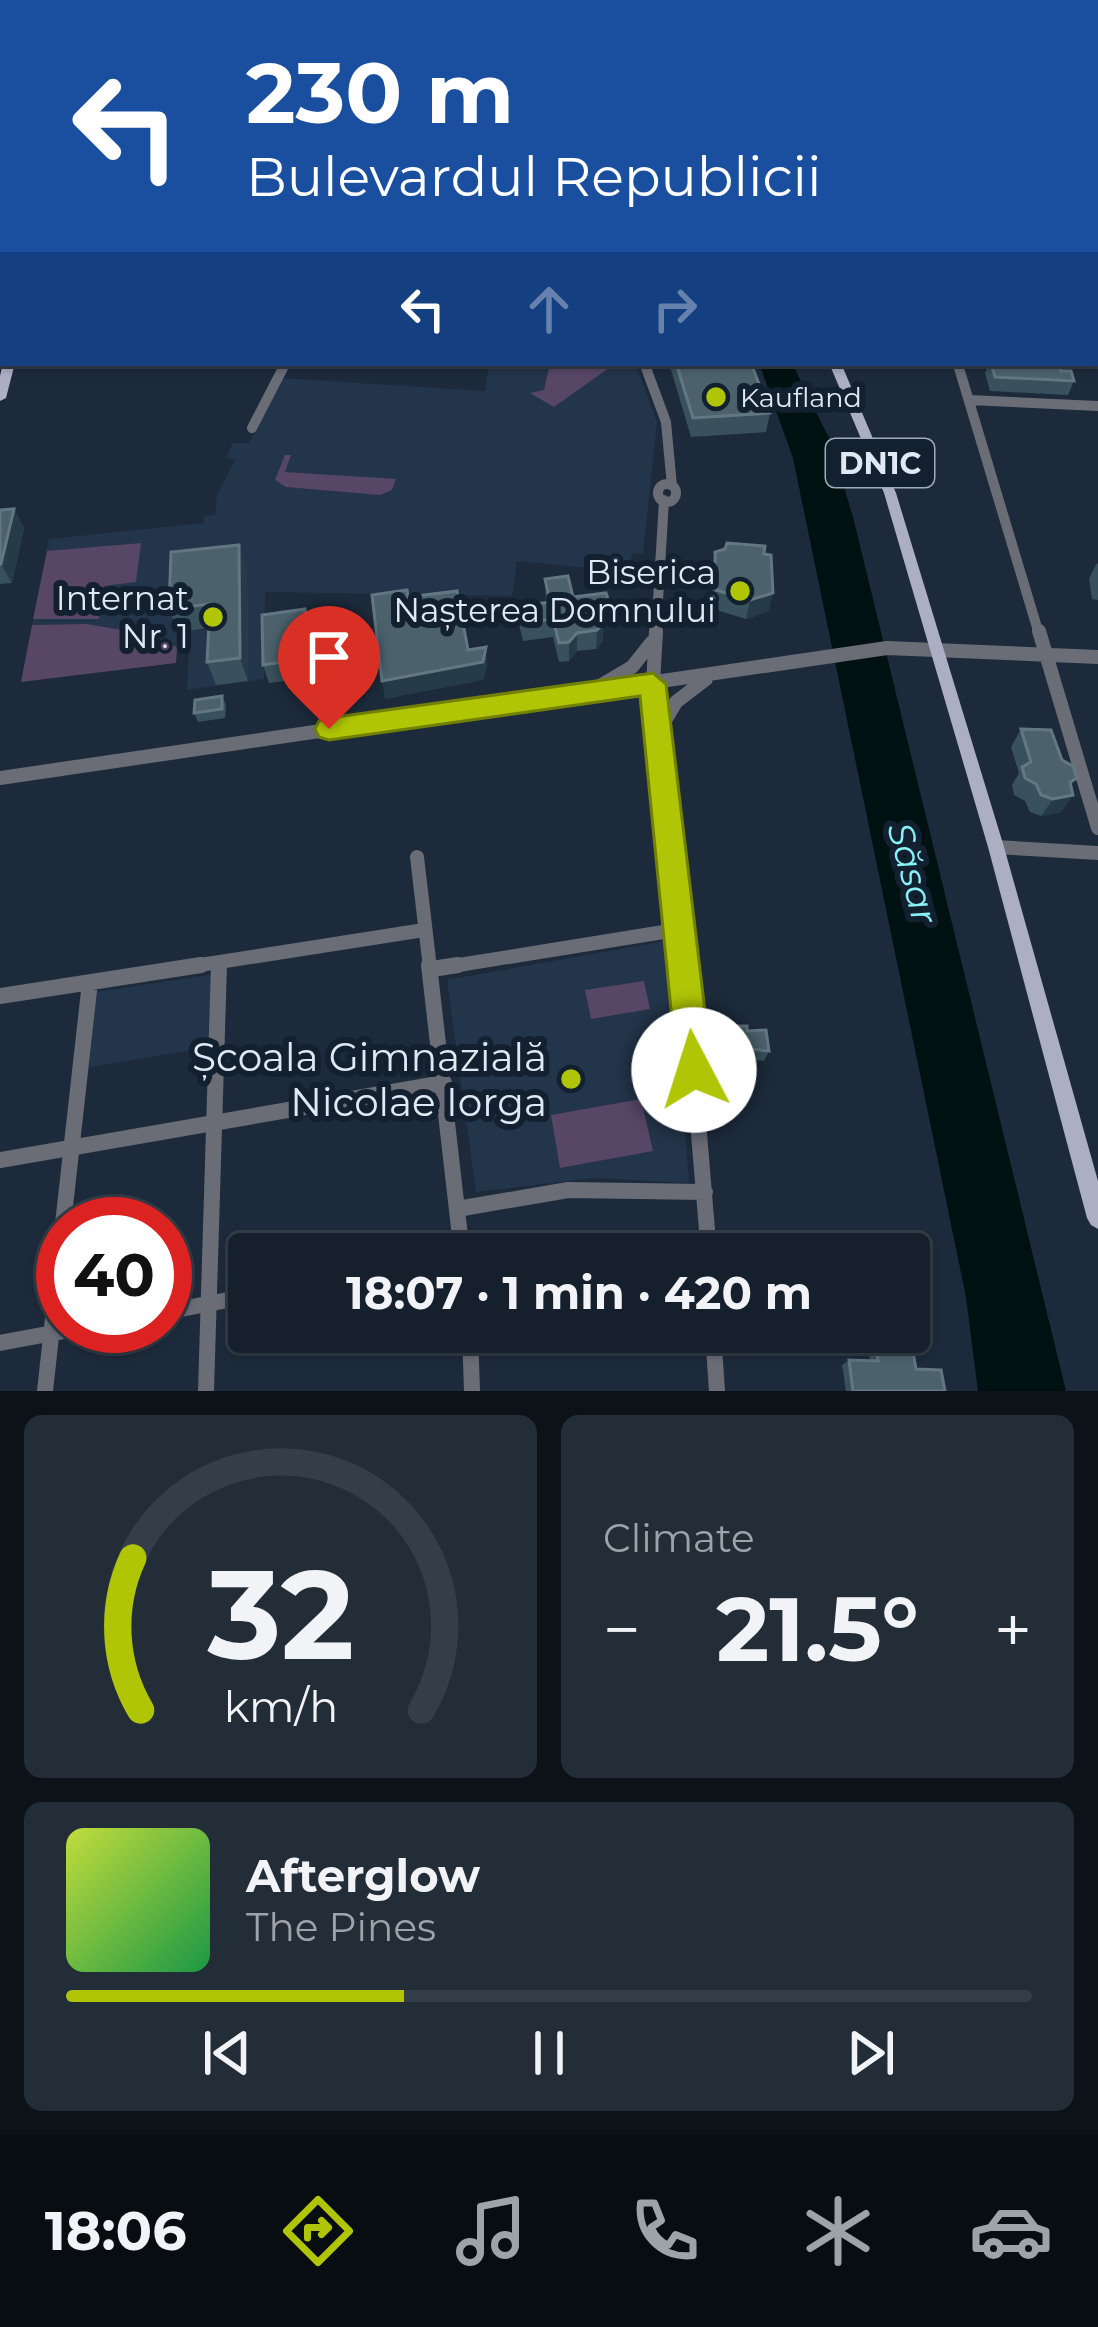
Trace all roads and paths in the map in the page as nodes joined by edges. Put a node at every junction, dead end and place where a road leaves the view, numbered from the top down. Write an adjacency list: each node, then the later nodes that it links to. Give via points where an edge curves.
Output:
1 (8, 366): 6 (main road)
2 (283, 366): 9 (street)
3 (645, 366): 10 (street, via 663,410 670,467)
4 (836, 366): 11 (main road, DN1C, via 879,460)
5 (959, 366): 7 (street)
6 (0, 398)
7 (969, 400): 8 (street); 12 (street)
8 (1098, 406)
9 (251, 428)
10 (653, 641): 15 (street); 16 (street, via 621,676)
11 (935, 650): 12 (street); 14 (street, via 887,648); 20 (main road, DN1C)
12 (1047, 654): 13 (street); 19 (street)
13 (1098, 657)
14 (712, 675): 15 (street); 17 (street, via 676,702)
15 (653, 684): 16 (street); 17 (street)
16 (590, 691): 18 (street)
17 (660, 730): 23 (street)
18 (0, 778)
19 (1098, 828)
20 (996, 847): 21 (street); 36 (main road, DN1C)
21 (1098, 853)
22 (417, 856): 24 (street)
23 (682, 929): 26 (street); 33 (street)
24 (424, 930): 25 (street); 26 (street)
25 (219, 962): 27 (street); 30 (street)
26 (432, 969): 29 (street)
27 (91, 982): 28 (street); 31 (street)
28 (0, 996)
29 (444, 1083): 30 (street); 35 (street)
30 (214, 1123): 31 (street); 40 (street)
31 (72, 1147): 32 (street); 34 (street)
32 (0, 1160)
33 (705, 1192): 35 (street, via 568,1190); 38 (street)
34 (66, 1197)
35 (457, 1209): 37 (street)
36 (1098, 1218)
37 (460, 1233)
38 (708, 1233)
39 (228, 1300): 40 (street)
40 (208, 1304): 41 (street); 48 (street)
41 (192, 1307)
42 (36, 1337): 43 (street)
43 (0, 1343)
44 (49, 1353): 47 (street)
45 (471, 1353): 49 (street)
46 (714, 1353): 50 (street)
47 (45, 1391)
48 (206, 1391)
49 (472, 1391)
50 (717, 1391)

